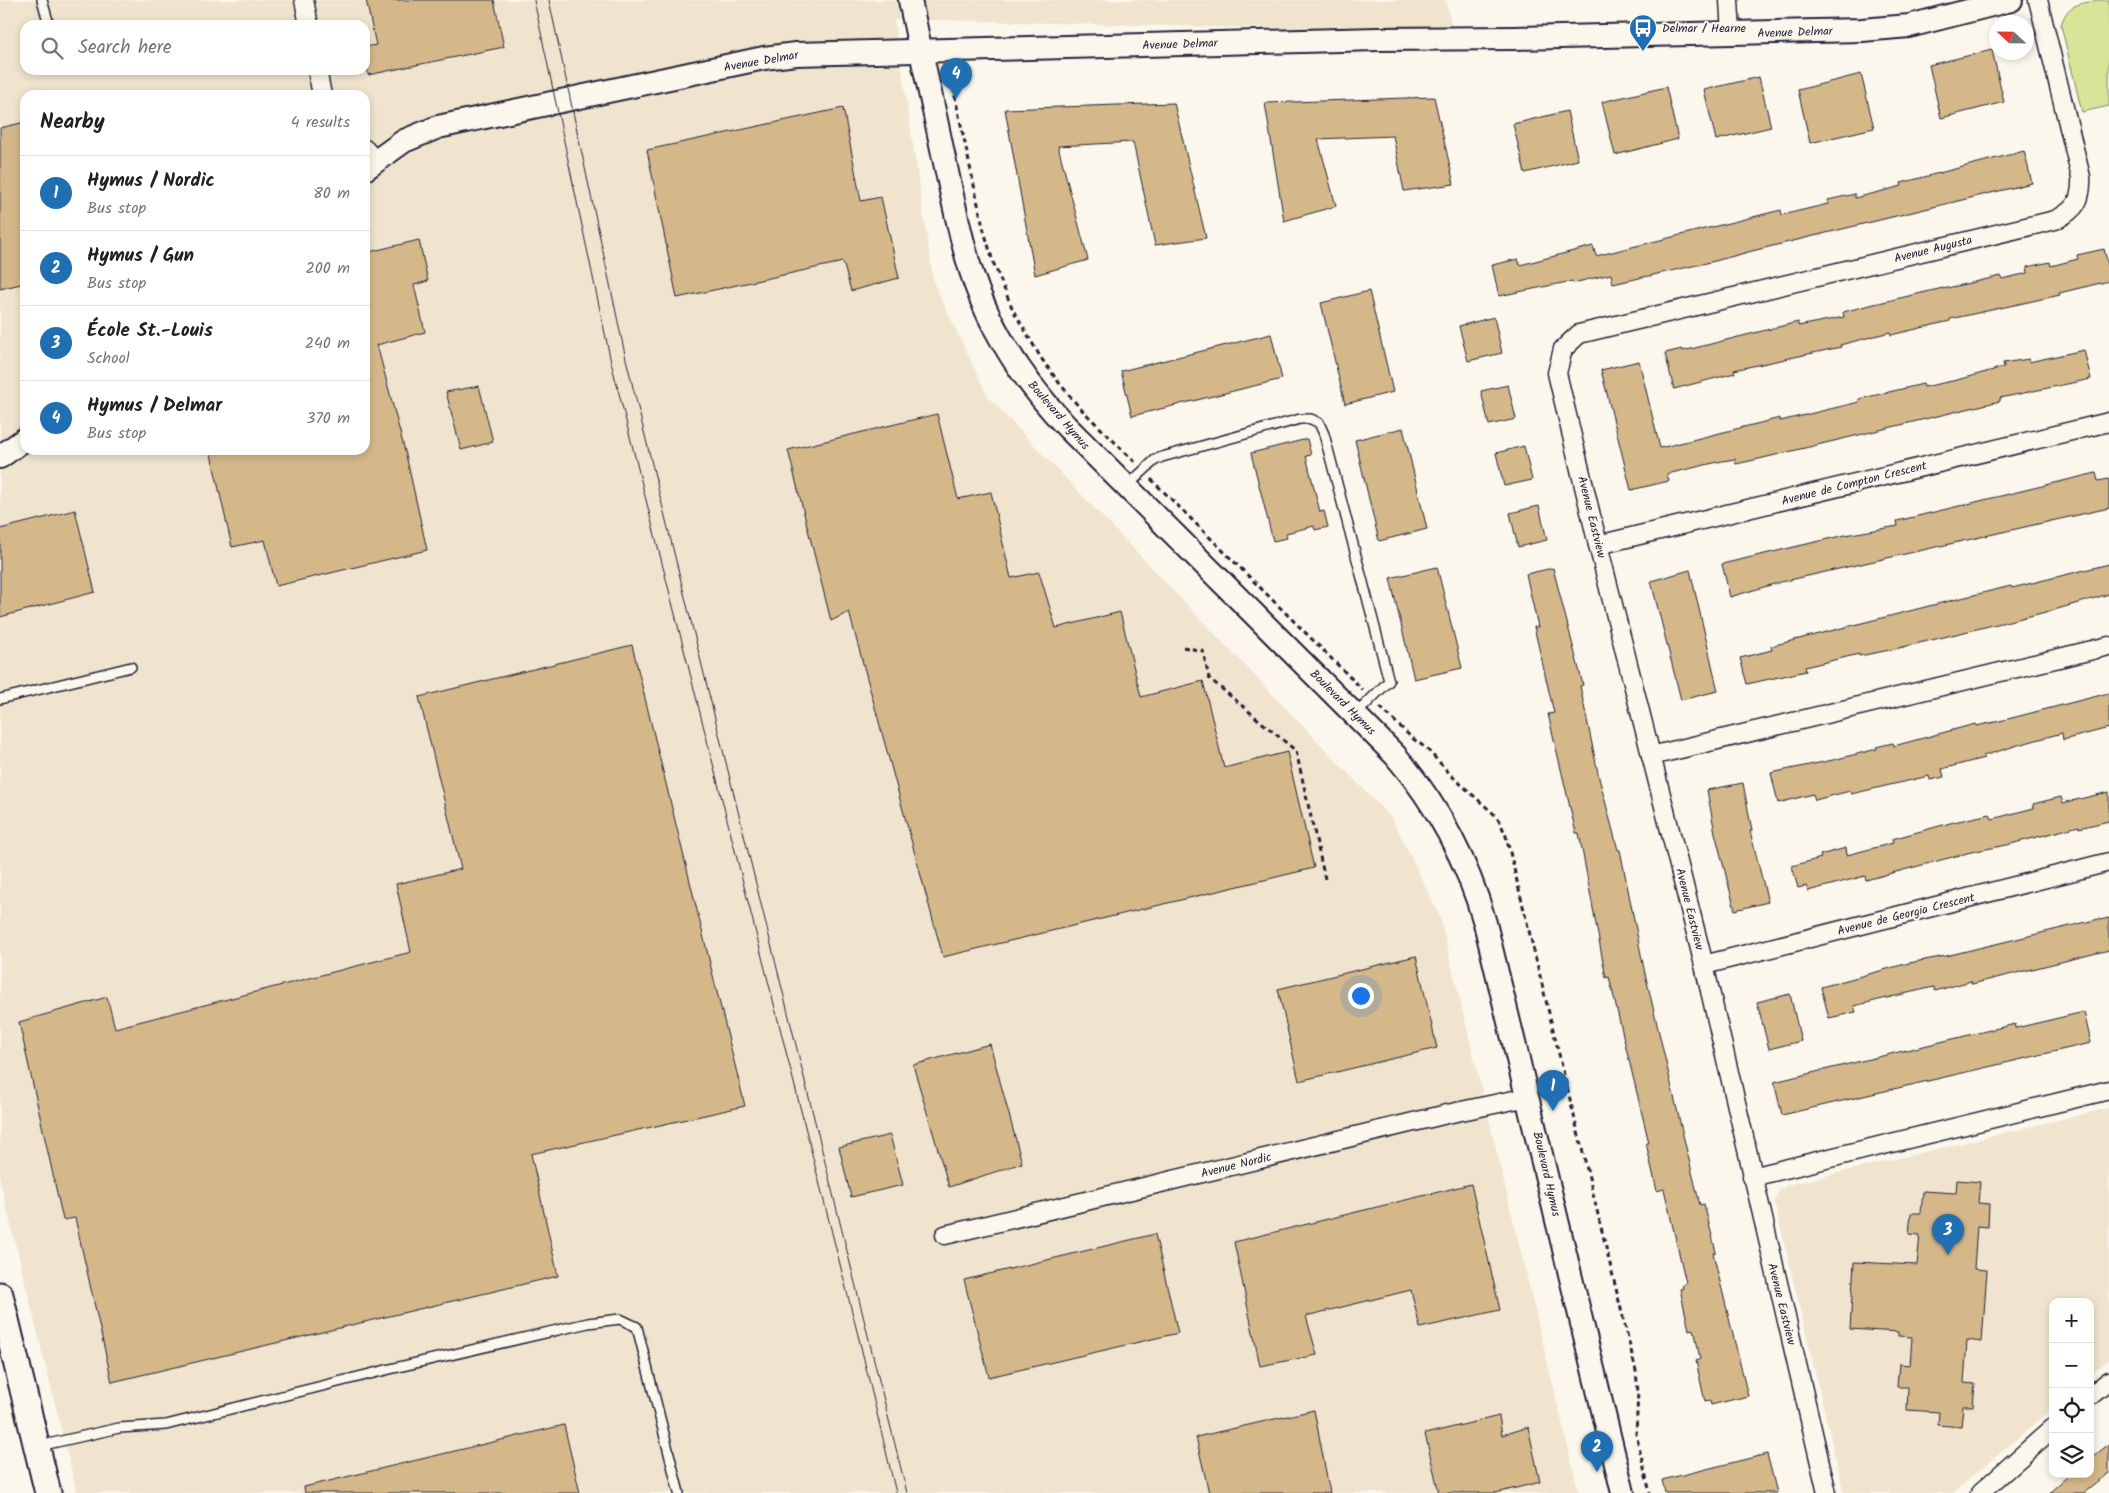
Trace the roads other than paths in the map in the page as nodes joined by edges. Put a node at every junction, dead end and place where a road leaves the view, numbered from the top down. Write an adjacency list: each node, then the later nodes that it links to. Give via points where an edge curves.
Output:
1 (42, 0): 7 (lane)
2 (304, 0): 8 (street)
3 (910, 0): 10 (street, Boulevard Hymus)
4 (1729, 0): 9 (street)
5 (2011, 0): 9 (street, Avenue Delmar, via 1909,26)
6 (2038, 0): 14 (street, Avenue Augusta, via 2082,177 2078,202 2068,214)
7 (48, 20)
8 (308, 20)
9 (1730, 34): 10 (street, Avenue Delmar, via 1412,38)
10 (921, 51): 13 (street, Avenue Delmar, via 796,54 756,60 438,127); 18 (street, Boulevard Hymus, via 962,240 986,309 1042,400)
11 (318, 75): 12 (street)
12 (321, 90)
13 (370, 159)
14 (1579, 334): 19 (street, Avenue Eastview, via 1562,349 1557,372)
15 (2109, 422): 19 (street, Avenue de Compton Crescent)
16 (20, 443): 17 (street)
17 (0, 457)
18 (1126, 487): 23 (street, Boulevard Hymus); 23 (lane, via 1162,457 1300,419 1319,423 1389,681)
19 (1598, 545): 24 (street, Avenue Eastview)
20 (2109, 646): 24 (street)
21 (131, 667): 22 (lane)
22 (0, 699)
23 (1355, 714): 28 (street, Boulevard Hymus, via 1396,755 1417,782 1463,859 1485,923)
24 (1651, 756): 26 (street, Avenue Eastview)
25 (2109, 862): 26 (street, Avenue de Georgia Crescent)
26 (1704, 965): 29 (street, Avenue Eastview)
27 (2109, 1090): 29 (street)
28 (1528, 1097): 30 (street, Avenue Nordic); 38 (street, Boulevard Hymus)
29 (1752, 1176): 39 (street, Avenue Eastview)
30 (944, 1235)
31 (0, 1295): 35 (main road)
32 (2109, 1381): 33 (street)
33 (2094, 1393)
34 (2049, 1432): 40 (street)
35 (36, 1446): 36 (main road); 37 (lane, via 119,1428 166,1425 588,1323 620,1319 636,1327)
36 (48, 1493)
37 (679, 1493)
38 (1623, 1493)
39 (1827, 1493)
40 (1980, 1493)

